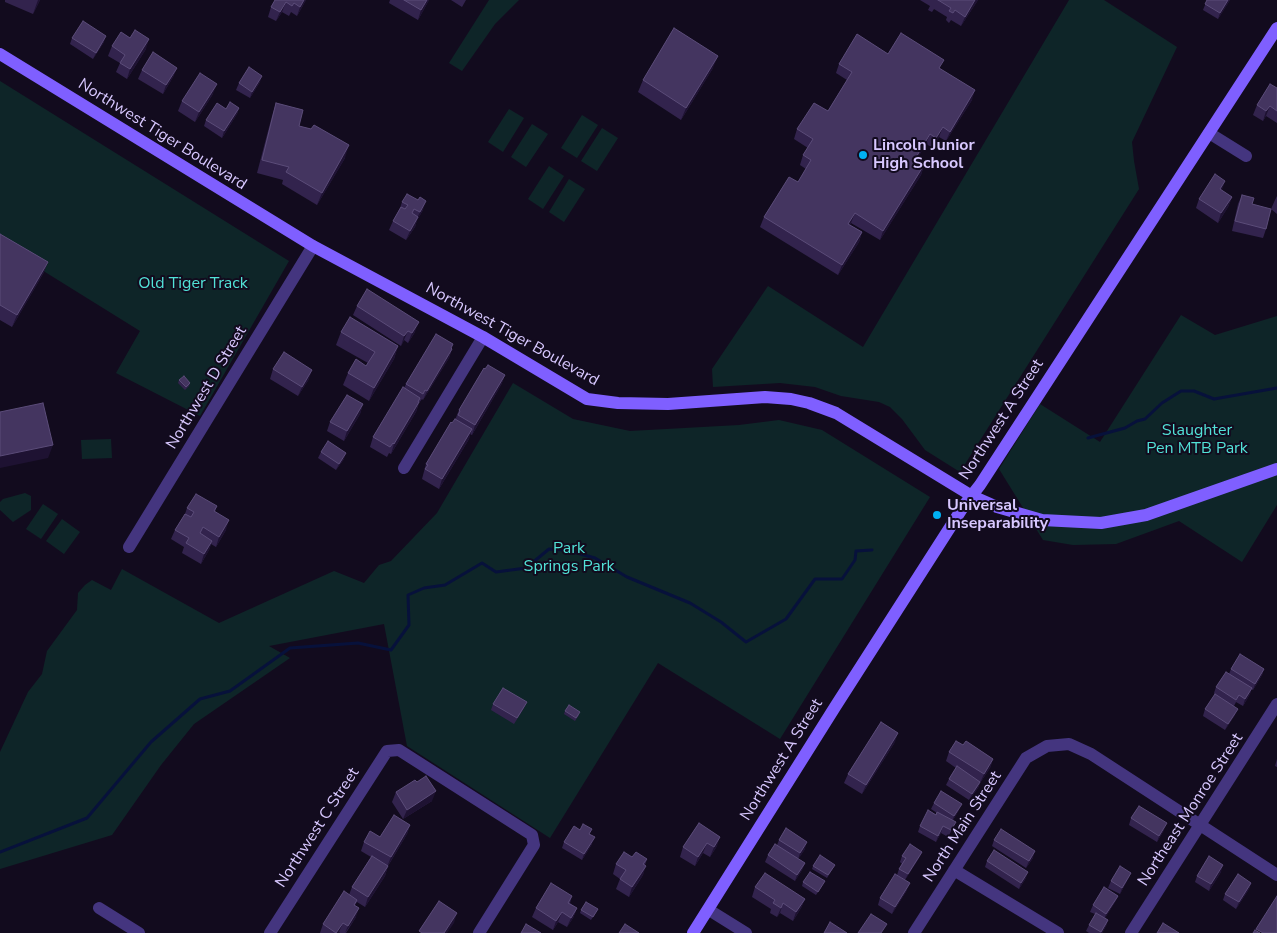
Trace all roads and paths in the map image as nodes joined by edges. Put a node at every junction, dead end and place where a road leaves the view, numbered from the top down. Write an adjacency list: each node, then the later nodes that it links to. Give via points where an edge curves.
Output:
1 (1277, 28): 3 (street, Northwest A Street)
2 (0, 54): 5 (street, Northwest Tiger Boulevard)
3 (1209, 133): 4 (street); 9 (street, Northwest A Street)
4 (1246, 156)
5 (313, 246): 6 (street, Northwest Tiger Boulevard); 10 (street, Northwest D Street)
6 (483, 337): 7 (street); 9 (street, Northwest Tiger Boulevard, via 587,399 668,404 765,397 808,402 836,413)
7 (404, 468)
8 (1277, 470): 9 (street, Northwest Tiger Boulevard, via 1146,515 1101,523 1042,520)
9 (972, 496): 16 (street, Northwest A Street)
10 (128, 547)
11 (1277, 704): 12 (street, Northeast Monroe Street)
12 (1201, 825): 13 (street, North Main Street, via 1091,754 1069,744 1047,746 1026,758); 14 (street); 24 (street, Northeast Monroe Street)
13 (954, 870): 22 (street, North Main Street); 23 (street)
14 (1277, 876)
15 (99, 908): 17 (street)
16 (708, 910): 20 (street, Northwest A Street); 21 (street)
17 (138, 933)
18 (270, 933): 19 (street, Northwest C Street, via 387,751 399,750 532,836 534,845)
19 (479, 933)
20 (694, 933)
21 (746, 933)
22 (914, 933)
23 (1058, 933)
24 (1131, 933)

